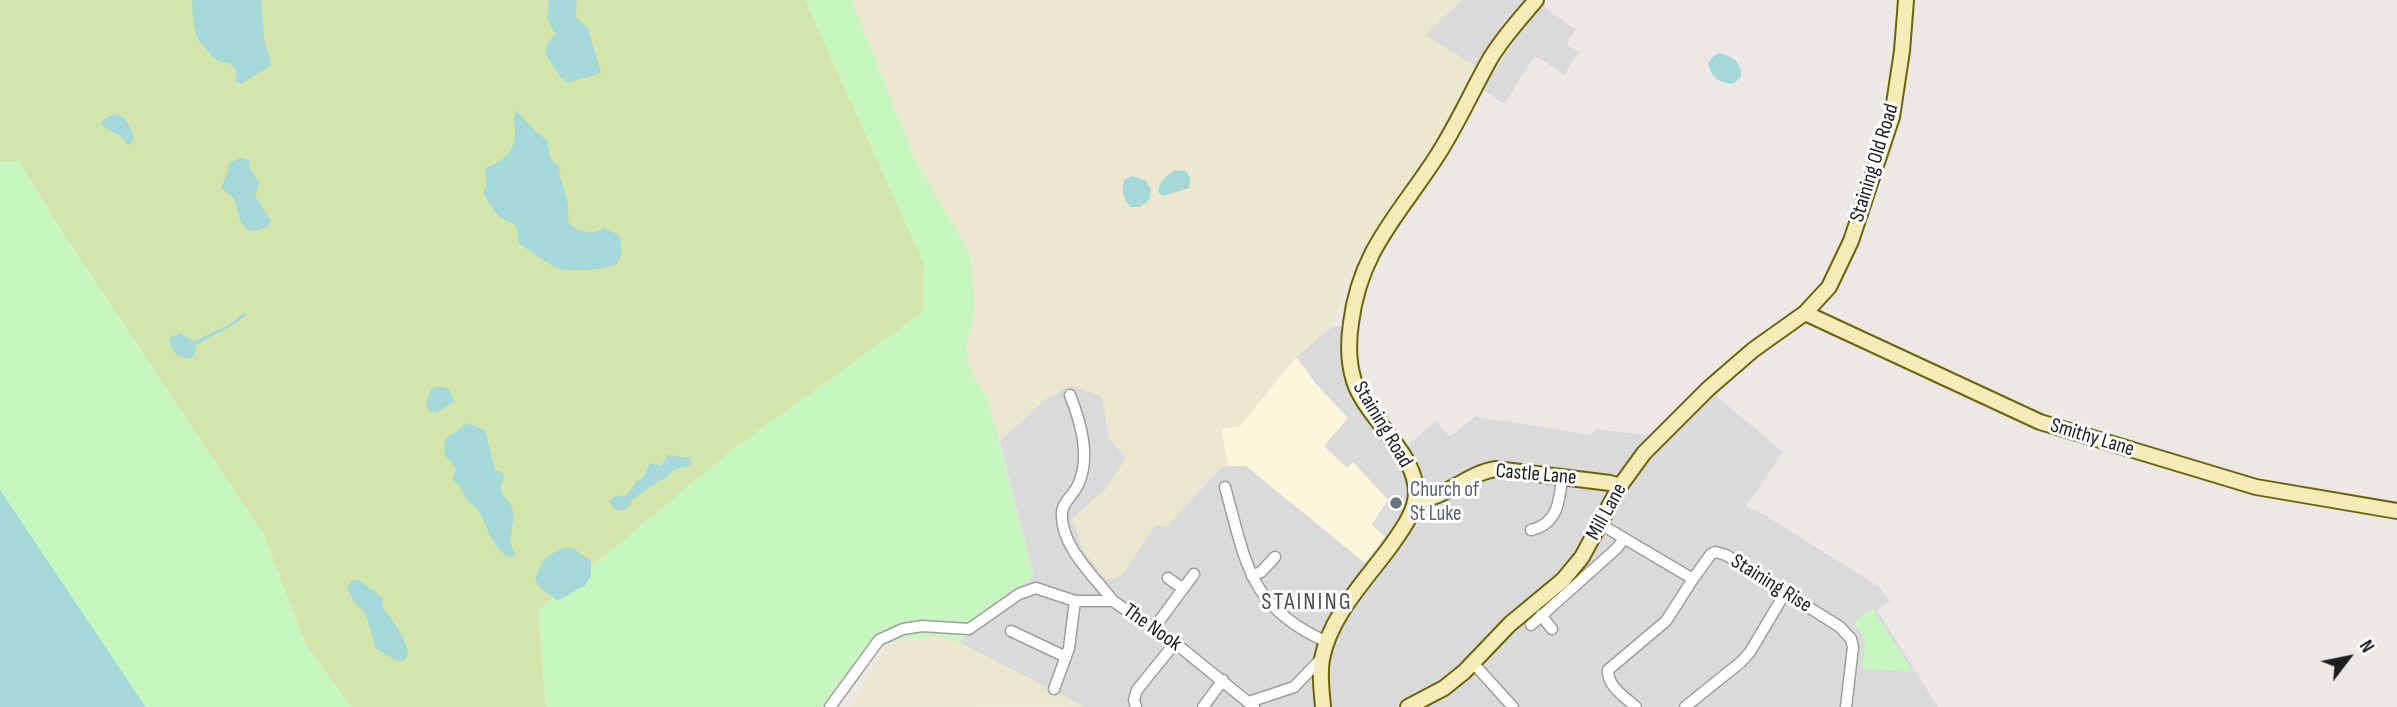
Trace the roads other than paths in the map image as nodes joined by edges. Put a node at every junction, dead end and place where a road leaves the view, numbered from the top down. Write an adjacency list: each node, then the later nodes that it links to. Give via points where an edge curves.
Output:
1 (1536, 0): 8 (street, Staining Road, via 1491,57 1437,156 1376,243 1355,293 1351,372 1371,414 1406,460)
2 (1906, 0): 3 (street, Staining Old Road, via 1896,95 1875,172 1839,268)
3 (1805, 313): 6 (street, Mill Lane, via 1708,389 1644,453); 9 (street, Smithy Lane, via 2040,422 2256,487)
4 (1070, 395): 21 (street, via 1084,454 1080,481 1062,512 1065,529 1076,554)
5 (1562, 476): 6 (street, Castle Lane); 8 (street, Castle Lane, via 1488,470 1430,498); 11 (street, via 1555,513 1543,526)
6 (1620, 486): 10 (street, Mill Lane)
7 (1225, 487): 15 (street)
8 (1416, 500): 27 (street)
9 (2397, 511)
10 (1600, 524): 12 (street); 31 (street, Mill Lane, via 1563,580 1510,624)
11 (1531, 530)
12 (1624, 539): 17 (street); 22 (street)
13 (1275, 557): 15 (street)
14 (1194, 573): 18 (street)
15 (1252, 576): 27 (street, via 1277,612)
16 (1168, 578): 18 (street)
17 (1693, 579): 19 (street, Staining Rise, via 1711,554 1720,553); 41 (street, Staining Rise, via 1666,621 1608,670 1611,684)
18 (1182, 588): 24 (street)
19 (1785, 593): 42 (street, via 1750,652); 43 (street, Staining Rise, via 1840,627 1851,639)
20 (1075, 601): 21 (street, The Nook); 29 (street); 35 (street, The Nook, via 1028,589 969,629 903,629 879,640)
21 (1113, 601): 24 (street, The Nook)
22 (1541, 615): 23 (street); 25 (street)
23 (1531, 625)
24 (1154, 628): 28 (street, The Nook)
25 (1552, 629)
26 (1012, 631): 29 (street)
27 (1327, 642): 30 (street)
28 (1175, 643): 32 (street, The Nook); 36 (street, via 1137,690)
29 (1066, 657): 33 (street)
30 (1322, 658): 34 (street, via 1294,687); 38 (street)
31 (1473, 663): 39 (street, Mill Lane, via 1444,688); 40 (street)
32 (1223, 680): 34 (street, The Nook); 37 (street)
33 (1054, 689)
34 (1251, 704)
35 (830, 707)
36 (1136, 707)
37 (1203, 707)
38 (1323, 707)
39 (1408, 707)
40 (1513, 707)
41 (1636, 707)
42 (1685, 707)
43 (1846, 707)

